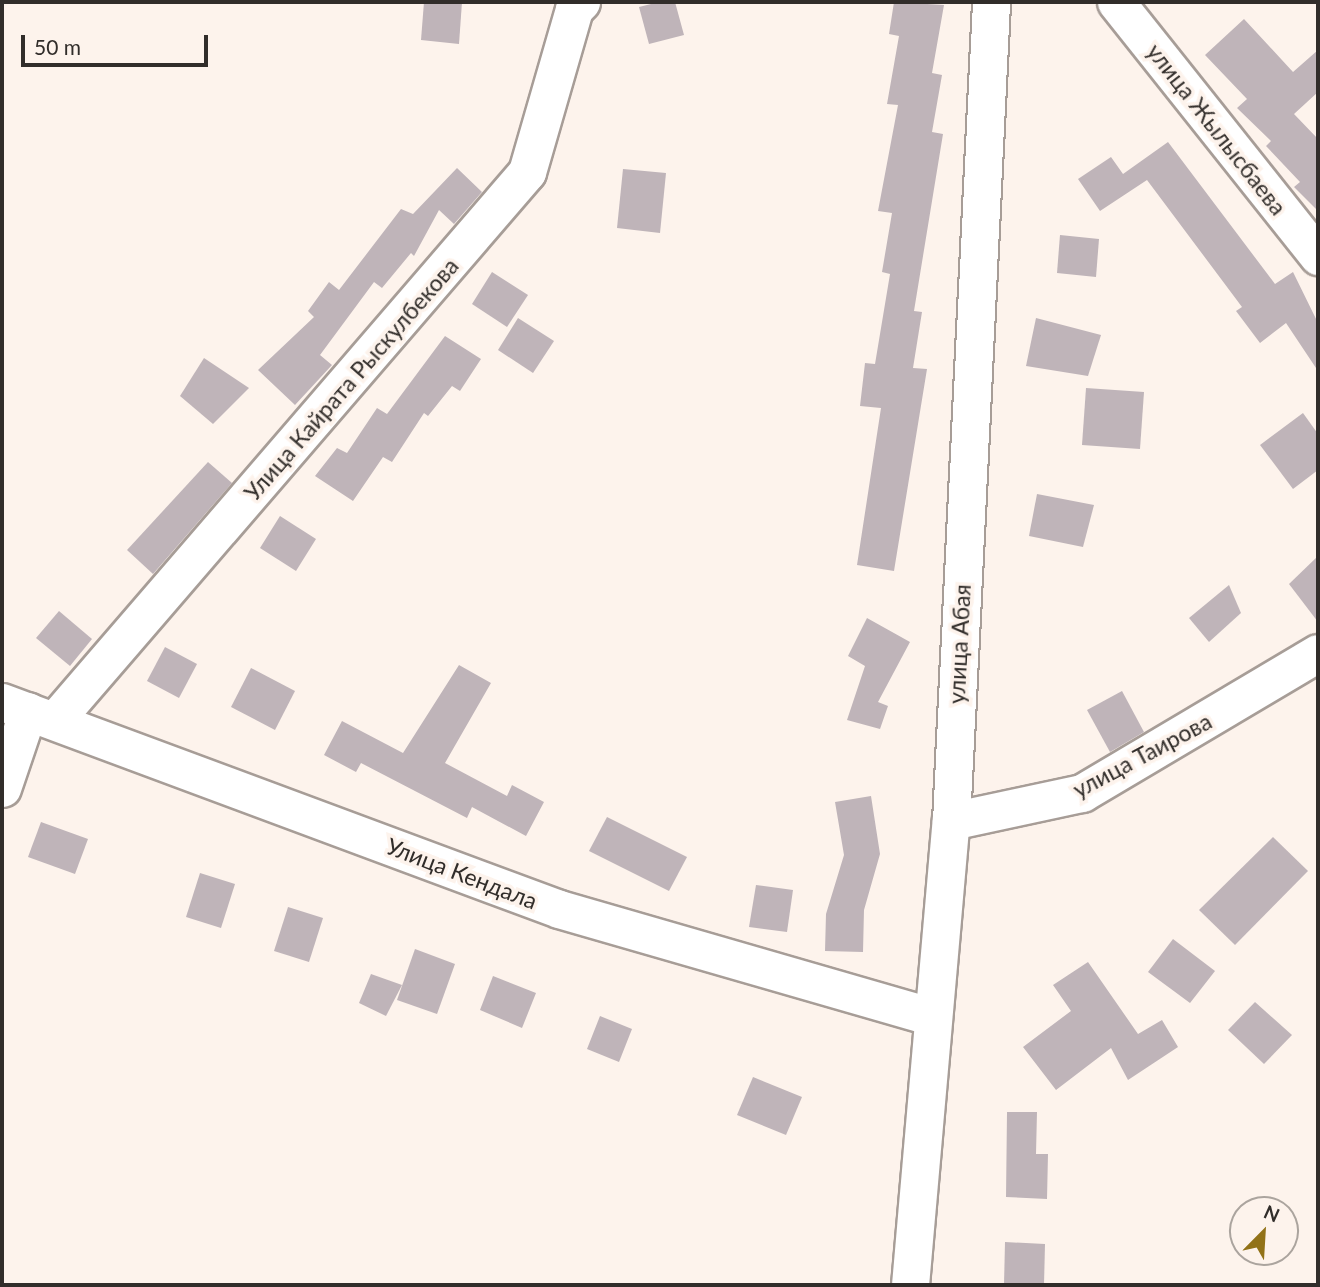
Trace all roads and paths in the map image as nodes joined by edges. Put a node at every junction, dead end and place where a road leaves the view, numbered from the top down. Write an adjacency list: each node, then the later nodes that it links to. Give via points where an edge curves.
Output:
1 (581, 2): 6 (street, Улица Кайрата Рыскулбекова, via 574,9 527,172)
2 (991, 2): 8 (street, улица Абая)
3 (1116, 2): 4 (street, улица Жылысбаева)
4 (1318, 256)
5 (1318, 653): 8 (street, улица Таирова, via 1082,793)
6 (28, 711): 7 (street); 9 (street, Улица Кендала, via 559,909)
7 (2, 788)
8 (951, 821): 9 (street, улица Абая)
9 (932, 1017): 10 (street, улица Абая)
10 (910, 1285)

